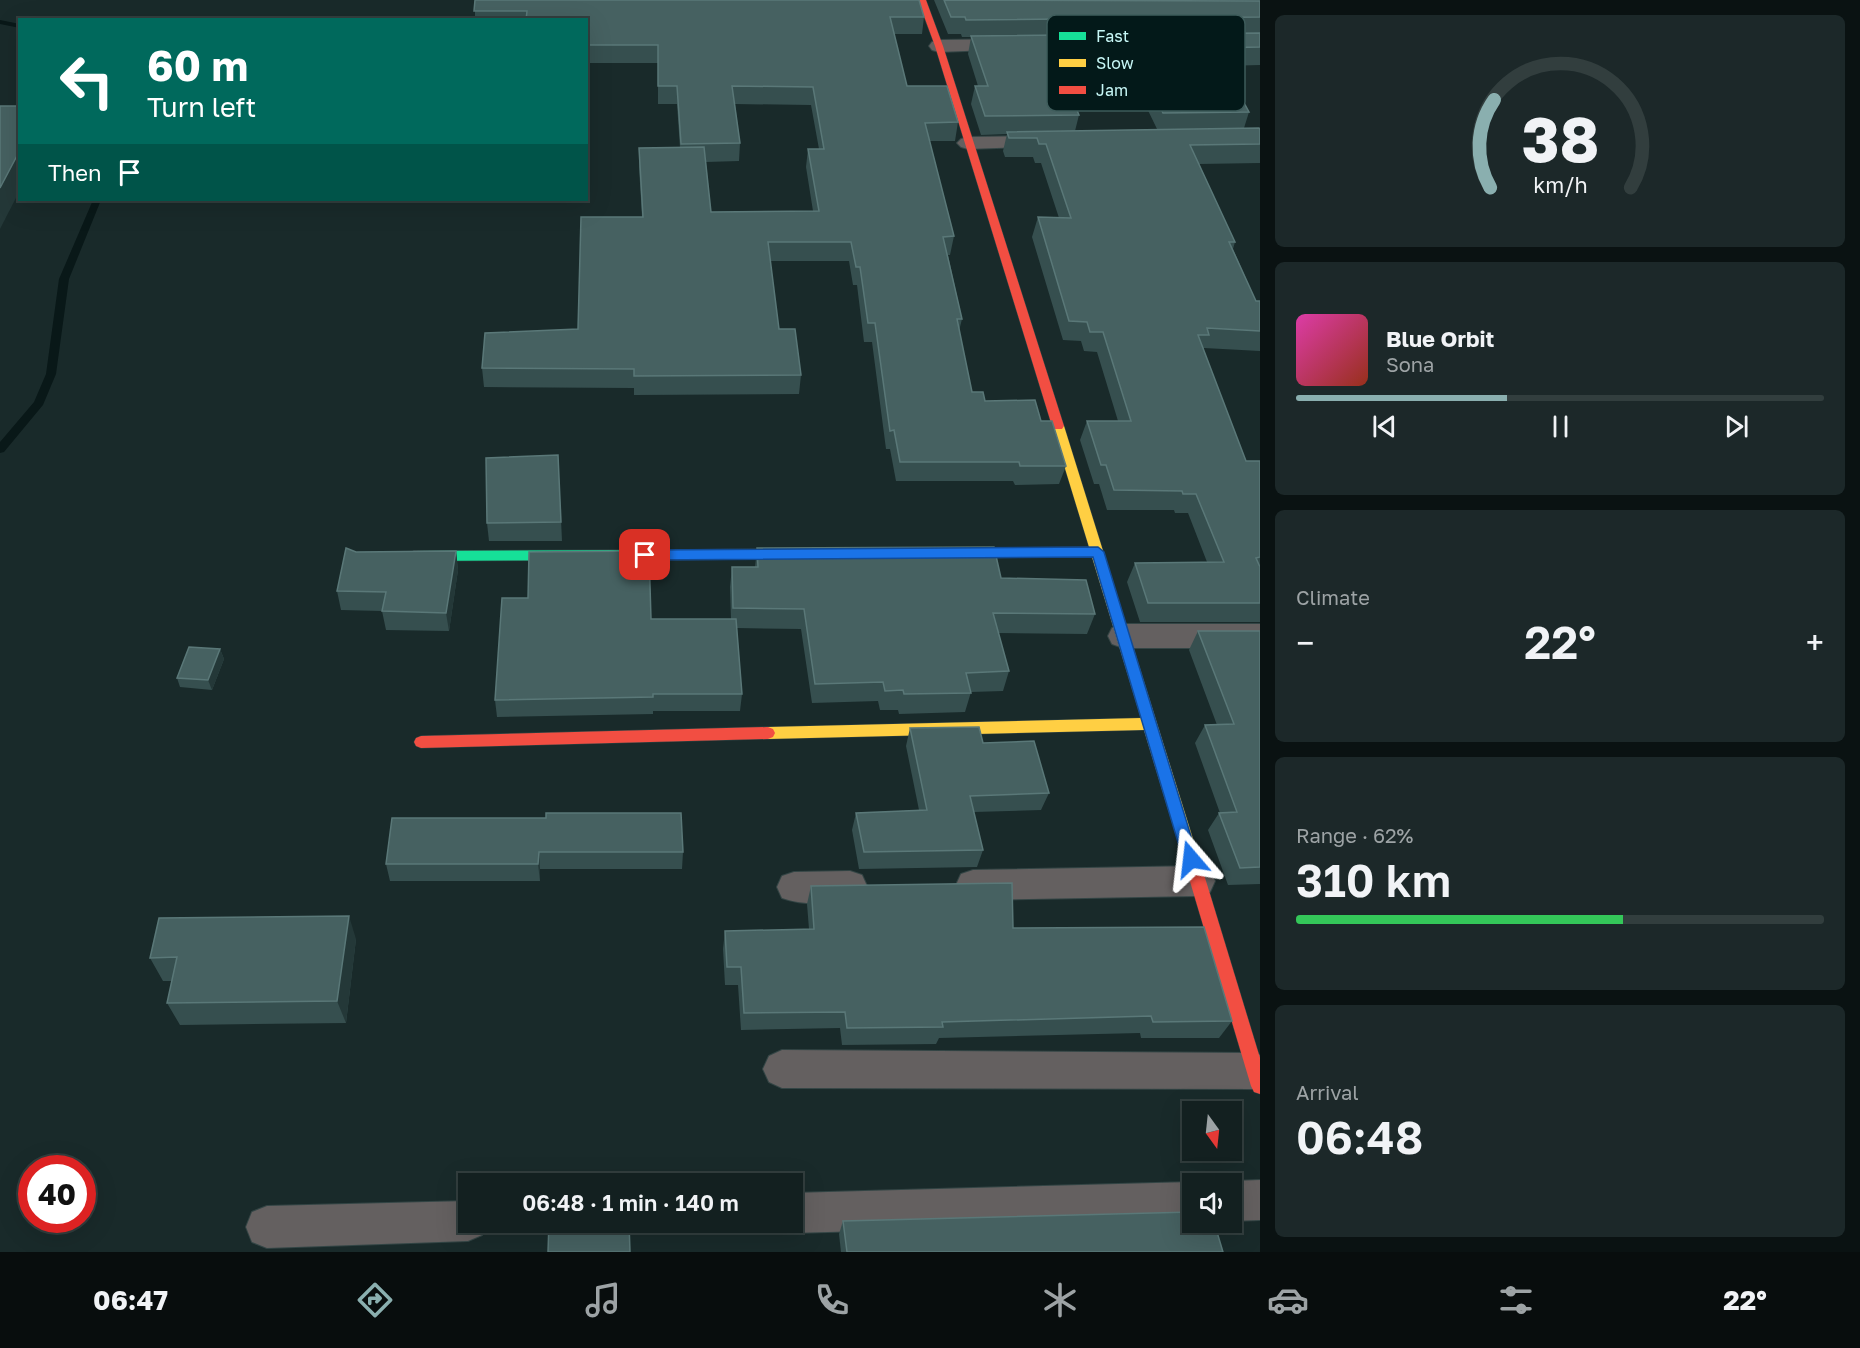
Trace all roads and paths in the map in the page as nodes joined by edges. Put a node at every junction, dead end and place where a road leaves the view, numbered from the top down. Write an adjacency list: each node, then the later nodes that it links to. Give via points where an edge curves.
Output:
1 (922, 0): 3 (street)
2 (1034, 45): 3 (street)
3 (939, 46): 5 (street)
4 (1062, 141): 5 (street)
5 (968, 143): 6 (street)
6 (1098, 552): 7 (street); 10 (street)
7 (931, 553)
8 (812, 554): 9 (street)
9 (395, 556)
10 (1123, 636): 11 (street); 12 (street)
11 (1260, 636)
12 (1148, 724): 13 (street); 14 (street)
13 (421, 742)
14 (1198, 881): 15 (street); 19 (street)
15 (936, 885)
16 (877, 886): 17 (street)
17 (794, 887)
18 (782, 1069): 19 (street)
19 (1258, 1079)
20 (1260, 1200): 21 (street)
21 (1242, 1201)
22 (1182, 1202): 23 (street)
23 (803, 1213)
24 (458, 1221): 25 (street)
25 (267, 1227)

